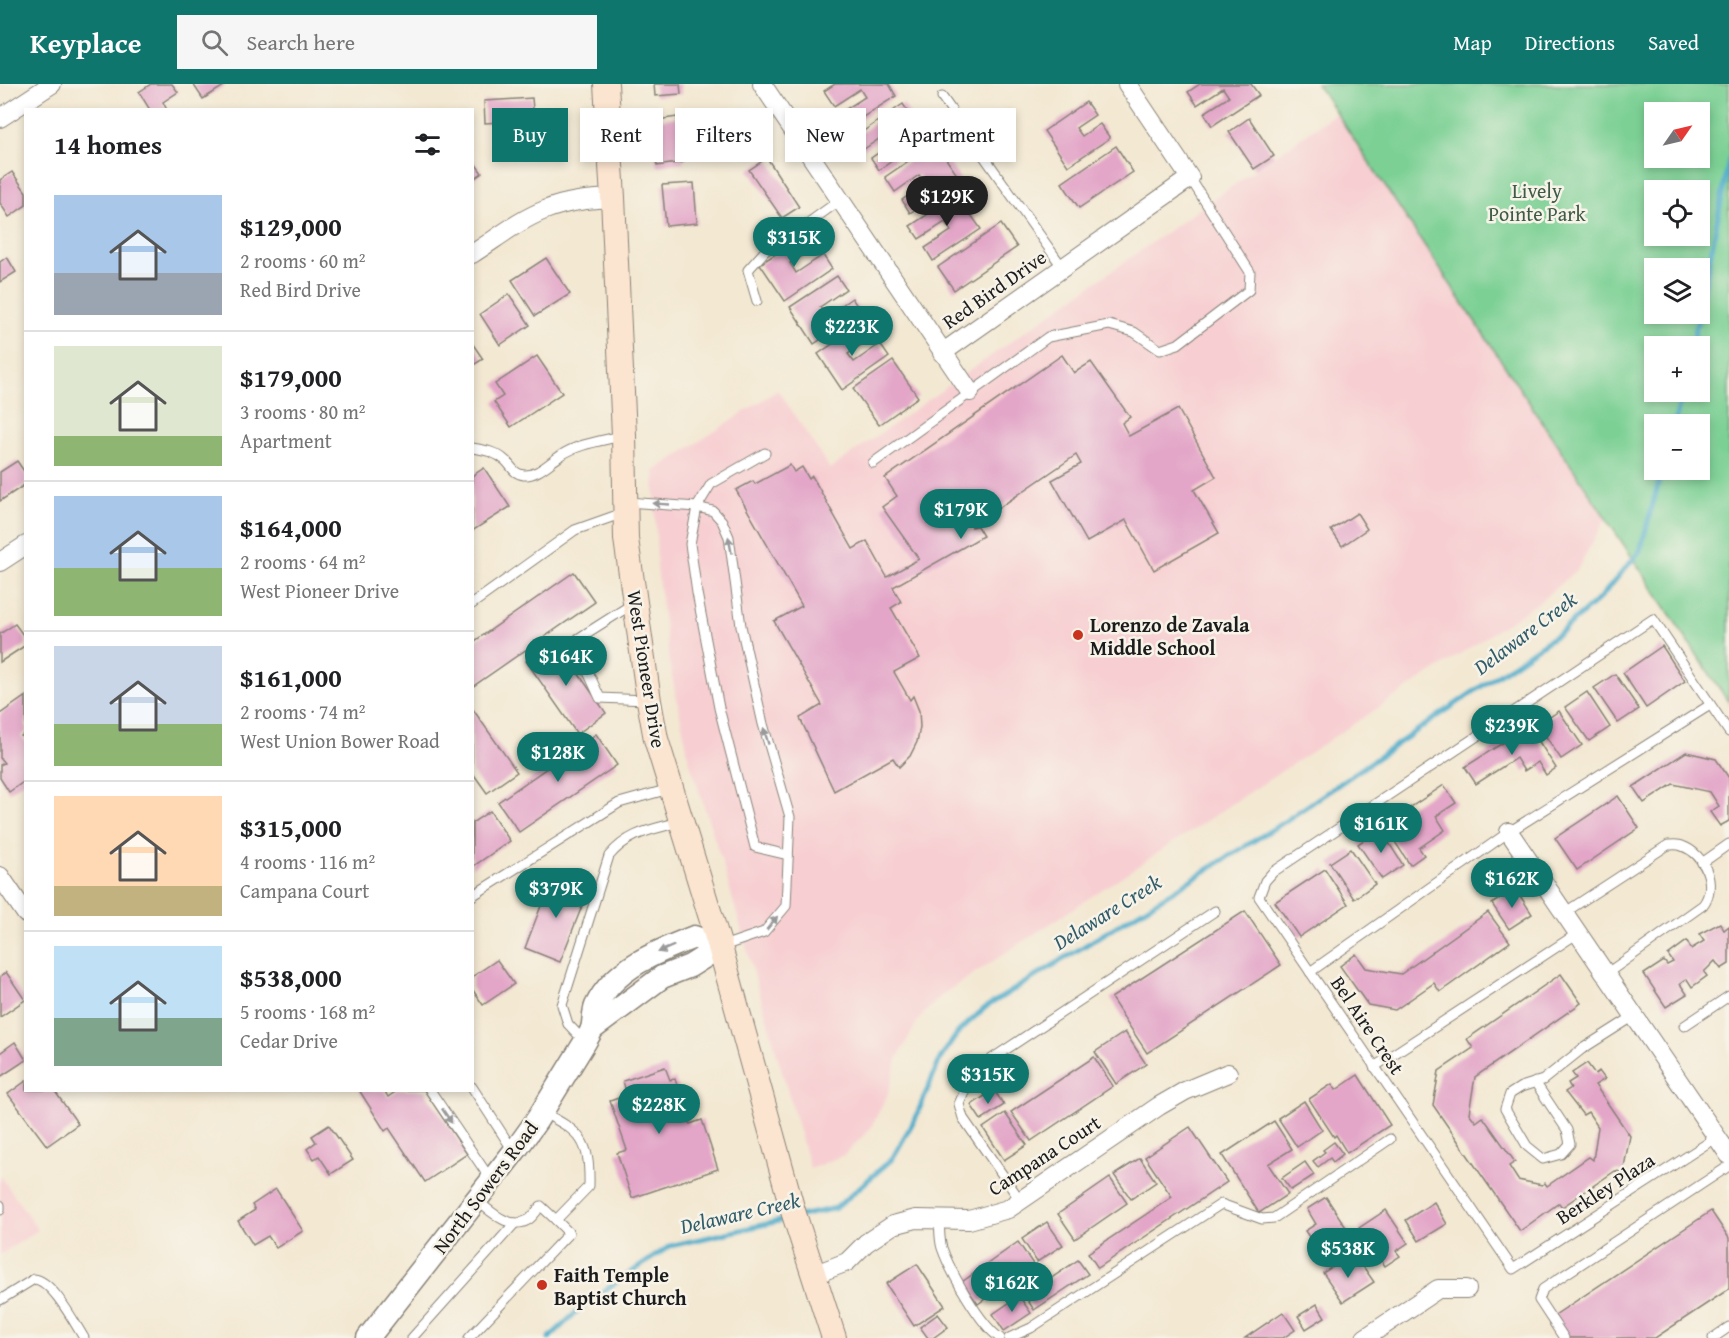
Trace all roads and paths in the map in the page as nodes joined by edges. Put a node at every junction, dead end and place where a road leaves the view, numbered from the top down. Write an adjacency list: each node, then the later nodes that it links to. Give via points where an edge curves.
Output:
1 (52, 84): 6 (street)
2 (606, 84): 8 (main road, West Pioneer Drive)
3 (762, 84): 9 (street, Red Bird Drive)
4 (1127, 84): 7 (street)
5 (942, 97): 11 (lane)
6 (0, 118)
7 (1190, 178): 11 (street, Red Bird Drive); 14 (lane, via 1250,272 1249,290 1178,344 1160,350 1134,332 1109,325 1048,337)
8 (613, 198): 10 (street, via 579,201 546,210); 15 (main road, West Pioneer Drive)
9 (840, 200): 12 (lane, via 765,251 748,270); 13 (street, Red Bird Drive)
10 (474, 253)
11 (1063, 268): 13 (street, Red Bird Drive)
12 (757, 301)
13 (942, 353): 14 (street)
14 (970, 392): 18 (lane)
15 (624, 435): 16 (lane, via 562,454 541,470 525,475 516,473 489,450); 19 (main road, West Pioneer Drive)
16 (474, 448)
17 (765, 453): 20 (lane, via 711,484)
18 (873, 463)
19 (625, 507): 20 (lane, one-way to 19); 23 (main road, West Pioneer Drive); 24 (lane, via 575,530)
20 (697, 507): 32 (lane, one-way to 20, via 790,817 763,724 741,626 729,537 713,511); 32 (lane, via 690,544 697,593 719,708 755,847)
21 (24, 546): 22 (street)
22 (0, 562)
23 (636, 602): 25 (main road, West Pioneer Drive); 25 (lane, via 579,638 583,661 600,698)
24 (474, 603)
25 (649, 700): 28 (main road, West Pioneer Drive)
26 (1710, 705): 27 (lane); 30 (lane, Bel Aire Crest); 41 (lane, via 1653,619 1273,872 1259,897)
27 (1729, 732)
28 (671, 788): 29 (main road, West Pioneer Drive); 35 (lane, via 619,802)
29 (681, 821): 40 (main road, West Pioneer Drive); 46 (lane, via 633,835 609,856 562,1005 568,1024)
30 (1509, 832): 38 (street); 41 (lane, Bel Aire Crest)
31 (1729, 844): 33 (lane)
32 (788, 855): 40 (lane, one-way to 32, via 764,933 786,906)
33 (1702, 863): 38 (lane, via 1680,844 1668,845); 42 (lane, via 1710,883 1710,895 1702,905)
34 (0, 876): 36 (street)
35 (474, 895)
36 (24, 911)
37 (1215, 911): 60 (lane, via 993,1058 971,1077 959,1104 963,1118)
38 (1564, 913): 39 (street)
39 (1578, 933): 42 (street); 47 (lane)
40 (720, 947): 46 (street, North Sowers Road, via 690,966 662,977); 66 (main road, West Pioneer Drive)
41 (1310, 972): 47 (lane, Bel Aire Crest)
42 (1606, 975): 44 (street)
43 (1729, 996): 45 (lane)
44 (1634, 1016): 49 (lane); 53 (street)
45 (1684, 1026)
46 (588, 1036): 52 (street, North Sowers Road)
47 (1374, 1067): 67 (lane, Bel Aire Crest)
48 (1228, 1073): 60 (street, Campana Court, via 1185,1090)
49 (1535, 1082): 49 (lane, via 1567,1130 1570,1144 1561,1154 1543,1159 1527,1146 1505,1109 1510,1094)
50 (474, 1090): 55 (lane)
51 (431, 1092): 58 (lane, one-way to 58)
52 (542, 1112): 55 (street, North Sowers Road); 63 (lane, via 578,1134 589,1169 589,1186)
53 (1717, 1137): 56 (street); 67 (lane, Berkley Plaza)
54 (1390, 1139): 78 (lane, via 1274,1218 1262,1219 1221,1204 1031,1328)
55 (514, 1152): 58 (street, North Sowers Road)
56 (1729, 1155)
57 (1729, 1166): 80 (lane, via 1543,1289 1539,1300)
58 (491, 1181): 59 (street, North Sowers Road)
59 (476, 1200): 65 (lane, via 504,1221); 73 (street, North Sowers Road)
60 (1020, 1200): 64 (street, Campana Court, via 987,1216)
61 (0, 1205): 62 (lane)
62 (0, 1210)
63 (556, 1220): 65 (lane, via 541,1206 527,1221); 75 (lane, via 569,1233)
64 (939, 1220): 66 (street, Campana Court, via 893,1224 847,1262); 77 (lane, via 940,1240 948,1261 987,1327)
65 (515, 1222): 74 (lane)
66 (811, 1268): 76 (main road, West Pioneer Drive)
67 (1513, 1269)
68 (1467, 1289): 79 (street, via 1438,1289)
69 (0, 1300): 72 (lane, via 40,1279 50,1287)
70 (1729, 1328): 71 (lane)
71 (1717, 1337)
72 (84, 1338)
73 (368, 1338)
74 (412, 1338)
75 (469, 1338)
76 (834, 1338)
77 (1000, 1338)
78 (1009, 1338)
79 (1365, 1338)
80 (1564, 1338)

